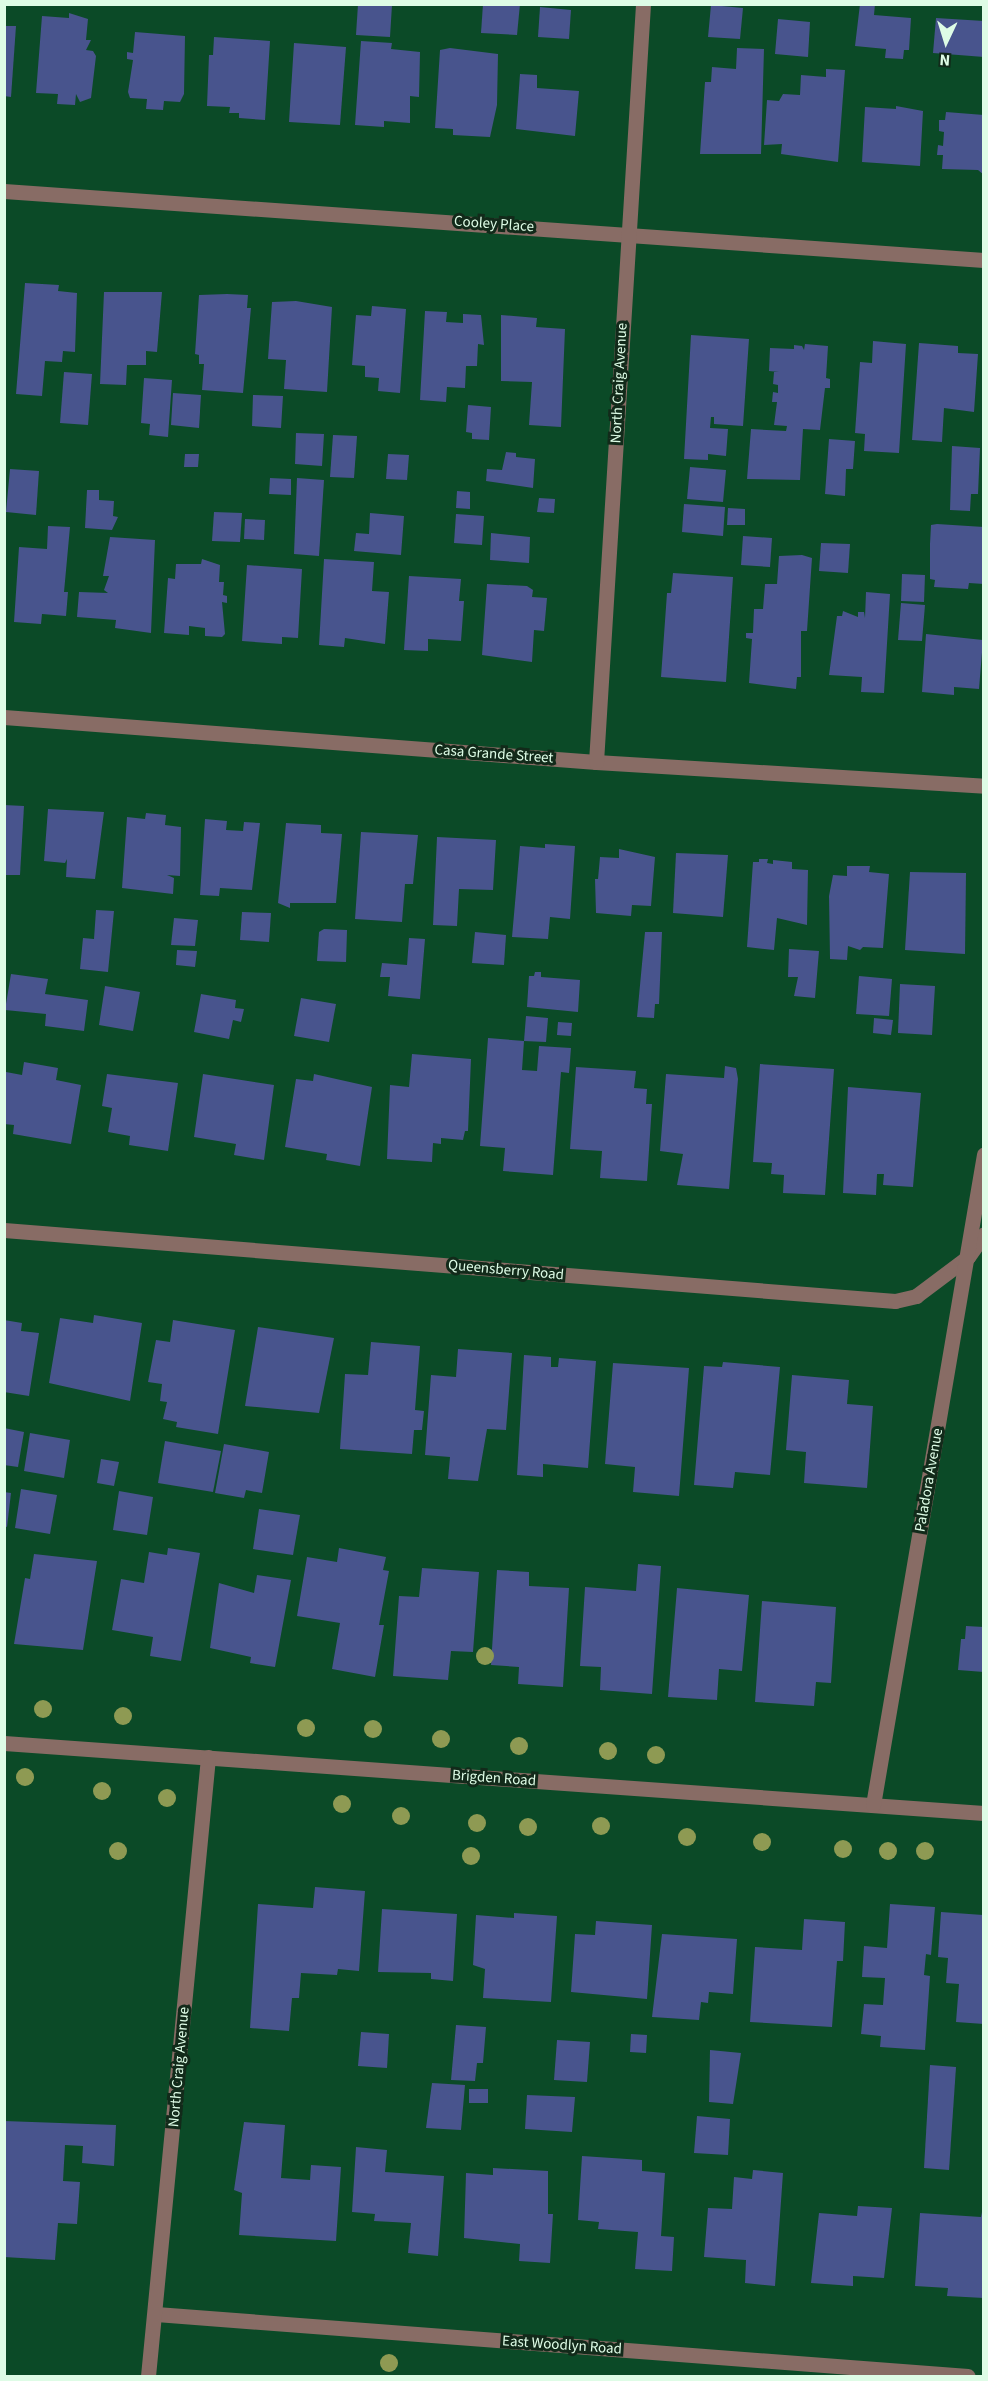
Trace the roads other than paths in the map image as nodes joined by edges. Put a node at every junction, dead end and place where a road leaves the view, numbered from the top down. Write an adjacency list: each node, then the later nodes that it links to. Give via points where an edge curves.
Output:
1 (643, 4): 3 (street, North Craig Avenue)
2 (4, 191): 3 (street, Cooley Place)
3 (628, 233): 4 (street, Cooley Place); 6 (street, North Craig Avenue)
4 (984, 260)
5 (4, 717): 6 (street, Casa Grande Street)
6 (596, 762): 7 (street, Casa Grande Street)
7 (984, 786)
8 (984, 1154): 11 (street, Paladora Avenue)
9 (4, 1230): 11 (street, Queensberry Road, via 895,1301 915,1296)
10 (984, 1234): 11 (street, Queensberry Road)
11 (968, 1257): 14 (street, Paladora Avenue)
12 (4, 1743): 13 (street, Brigden Road)
13 (208, 1757): 14 (street, Brigden Road); 16 (street, North Craig Avenue)
14 (873, 1805): 15 (street, Brigden Road)
15 (984, 1814)
16 (156, 2314): 17 (street, North Craig Avenue); 18 (street, East Woodlyn Road)
17 (148, 2376)
18 (968, 2376)

